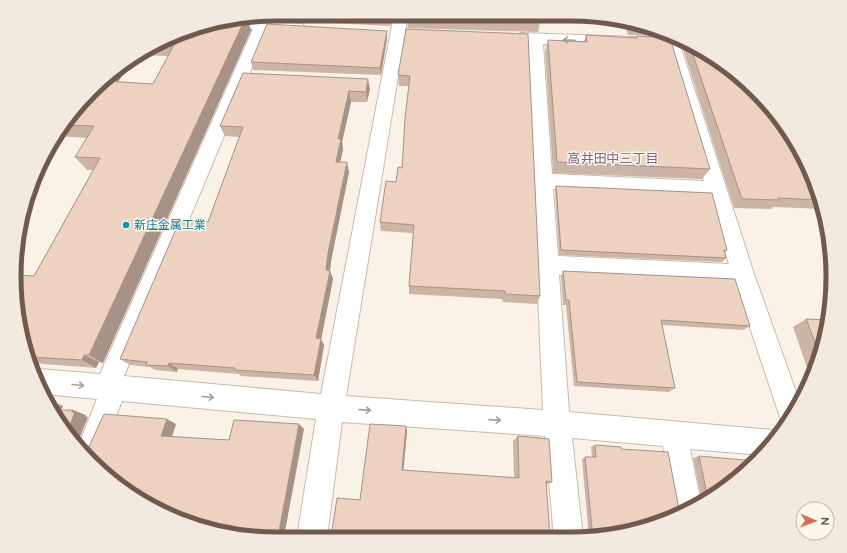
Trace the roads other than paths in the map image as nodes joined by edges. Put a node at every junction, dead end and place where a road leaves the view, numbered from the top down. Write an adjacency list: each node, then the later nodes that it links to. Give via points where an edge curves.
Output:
1 (271, 21): 3 (street)
2 (264, 22): 14 (street, via 248,77)
3 (310, 28)
4 (398, 28): 15 (street, via 381,83)
5 (504, 37): 6 (street)
6 (535, 38): 7 (street, one-way to 6); 9 (street)
7 (670, 41)
8 (679, 45): 10 (street)
9 (543, 181): 10 (street); 11 (street)
10 (717, 189): 12 (street)
11 (548, 265): 12 (street); 17 (street)
12 (743, 274): 16 (street)
13 (44, 382): 14 (street, one-way to 14)
14 (110, 388): 15 (street, one-way to 15); 20 (street)
15 (331, 408): 17 (street, one-way to 17); 22 (street)
16 (789, 408)
17 (557, 424): 18 (street); 23 (street)
18 (674, 434): 19 (street); 21 (street)
19 (765, 442)
20 (89, 450)
21 (687, 504)
22 (313, 532)
23 (568, 532)

